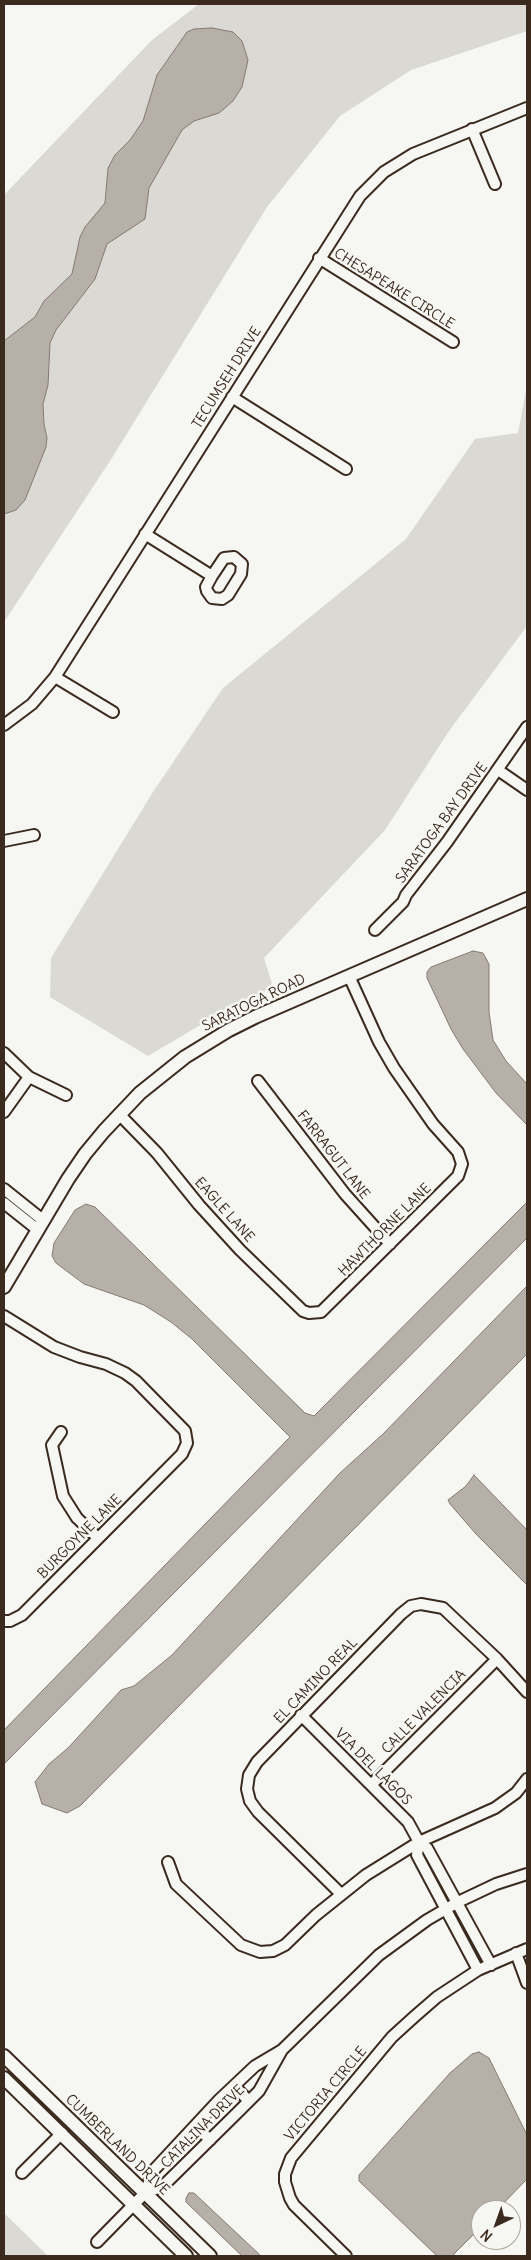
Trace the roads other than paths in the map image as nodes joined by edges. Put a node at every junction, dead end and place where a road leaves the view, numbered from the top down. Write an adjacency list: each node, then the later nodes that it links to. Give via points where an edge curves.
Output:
1 (527, 108): 2 (street, TECUMSEH DRIVE)
2 (472, 129): 3 (street); 4 (street, TECUMSEH DRIVE, via 413,154 384,172 356,202)
3 (495, 184)
4 (320, 258): 5 (street, CHESAPEAKE CIRCLE); 6 (street, TECUMSEH DRIVE)
5 (453, 342)
6 (232, 397): 7 (street); 8 (street, TECUMSEH DRIVE)
7 (346, 469)
8 (145, 534): 9 (street); 10 (street, TECUMSEH DRIVE)
9 (212, 576)
10 (56, 677): 11 (street); 12 (street, TECUMSEH DRIVE, via 32,704)
11 (113, 712)
12 (4, 725)
13 (527, 728): 14 (street, SARATOGA BAY DRIVE)
14 (498, 770): 15 (street); 19 (street, SARATOGA BAY DRIVE, via 403,902)
15 (527, 790)
16 (34, 835): 17 (street)
17 (4, 841)
18 (527, 899): 20 (street, SARATOGA ROAD)
19 (375, 930)
20 (349, 976): 26 (street, SARATOGA ROAD, via 254,1017 203,1045 161,1075); 30 (street, HAWTHORNE LANE, via 394,1068 410,1094 461,1158 462,1164 458,1176)
21 (4, 1053): 22 (street)
22 (29, 1077): 24 (street); 25 (street)
23 (258, 1081): 30 (street, FARRAGUT LANE, via 345,1194)
24 (66, 1096)
25 (4, 1112)
26 (119, 1114): 29 (street, SARATOGA ROAD, via 85,1154); 32 (street, EAGLE LANE, via 240,1250 303,1311)
27 (4, 1189): 29 (street)
28 (4, 1203): 29 (street)
29 (41, 1225): 31 (street, SARATOGA ROAD)
30 (390, 1244): 32 (street, HAWTHORNE LANE, via 327,1308)
31 (4, 1287)
32 (315, 1314)
33 (4, 1316): 35 (street, BURGOYNE LANE, via 54,1347 106,1364 136,1381 185,1431 185,1449)
34 (61, 1432): 35 (street, via 52,1445 63,1496 73,1513)
35 (98, 1538): 36 (street, BURGOYNE LANE, via 22,1615)
36 (4, 1621)
37 (497, 1659): 38 (street, EL CAMINO REAL); 39 (street, EL CAMINO REAL, via 443,1608 426,1604 411,1606); 41 (street, CALLE VALENCIA)
38 (527, 1692)
39 (301, 1715): 41 (street, VIA DEL LAGOS); 45 (street, EL CAMINO REAL, via 257,1762 247,1789 258,1812)
40 (527, 1779): 42 (street, via 516,1793 495,1808)
41 (371, 1785): 42 (street, VIA DEL LAGOS, via 404,1817)
42 (419, 1842): 45 (street); 46 (street, VIA DEL LAGOS, via 427,1848); 47 (street, VIA DEL LAGOS, via 417,1855)
43 (168, 1862): 45 (street, via 176,1884 236,1941 253,1951 266,1952 284,1945)
44 (527, 1874): 46 (street, CATALINA DRIVE)
45 (341, 1894)
46 (458, 1902): 47 (street, CATALINA DRIVE); 50 (street)
47 (446, 1909): 51 (street); 53 (street, CATALINA DRIVE, via 379,1955)
48 (527, 1949): 49 (street, VICTORIA CIRCLE)
49 (516, 1953): 50 (street, VICTORIA CIRCLE); 52 (street)
50 (491, 1965): 51 (street, VICTORIA CIRCLE)
51 (478, 1970): 67 (street, VICTORIA CIRCLE, via 437,1997 392,2037 287,2165 285,2182 294,2206)
52 (527, 1983)
53 (282, 2050): 56 (street, CATALINA DRIVE, via 254,2066); 57 (street, CATALINA DRIVE, via 259,2091)
54 (4, 2056): 62 (street, CUMBERLAND DRIVE)
55 (4, 2078): 59 (street)
56 (234, 2086): 57 (street); 58 (street, CATALINA DRIVE)
57 (249, 2100): 60 (street, CATALINA DRIVE)
58 (196, 2126): 60 (street); 62 (street, CATALINA DRIVE, via 153,2171)
59 (62, 2133): 61 (street); 63 (street)
60 (210, 2140): 62 (street, CATALINA DRIVE, via 163,2186)
61 (22, 2172)
62 (145, 2193): 63 (street); 66 (street, CUMBERLAND DRIVE)
63 (134, 2204): 64 (street); 65 (street)
64 (97, 2242)
65 (186, 2256)
66 (210, 2256)
67 (346, 2256)

